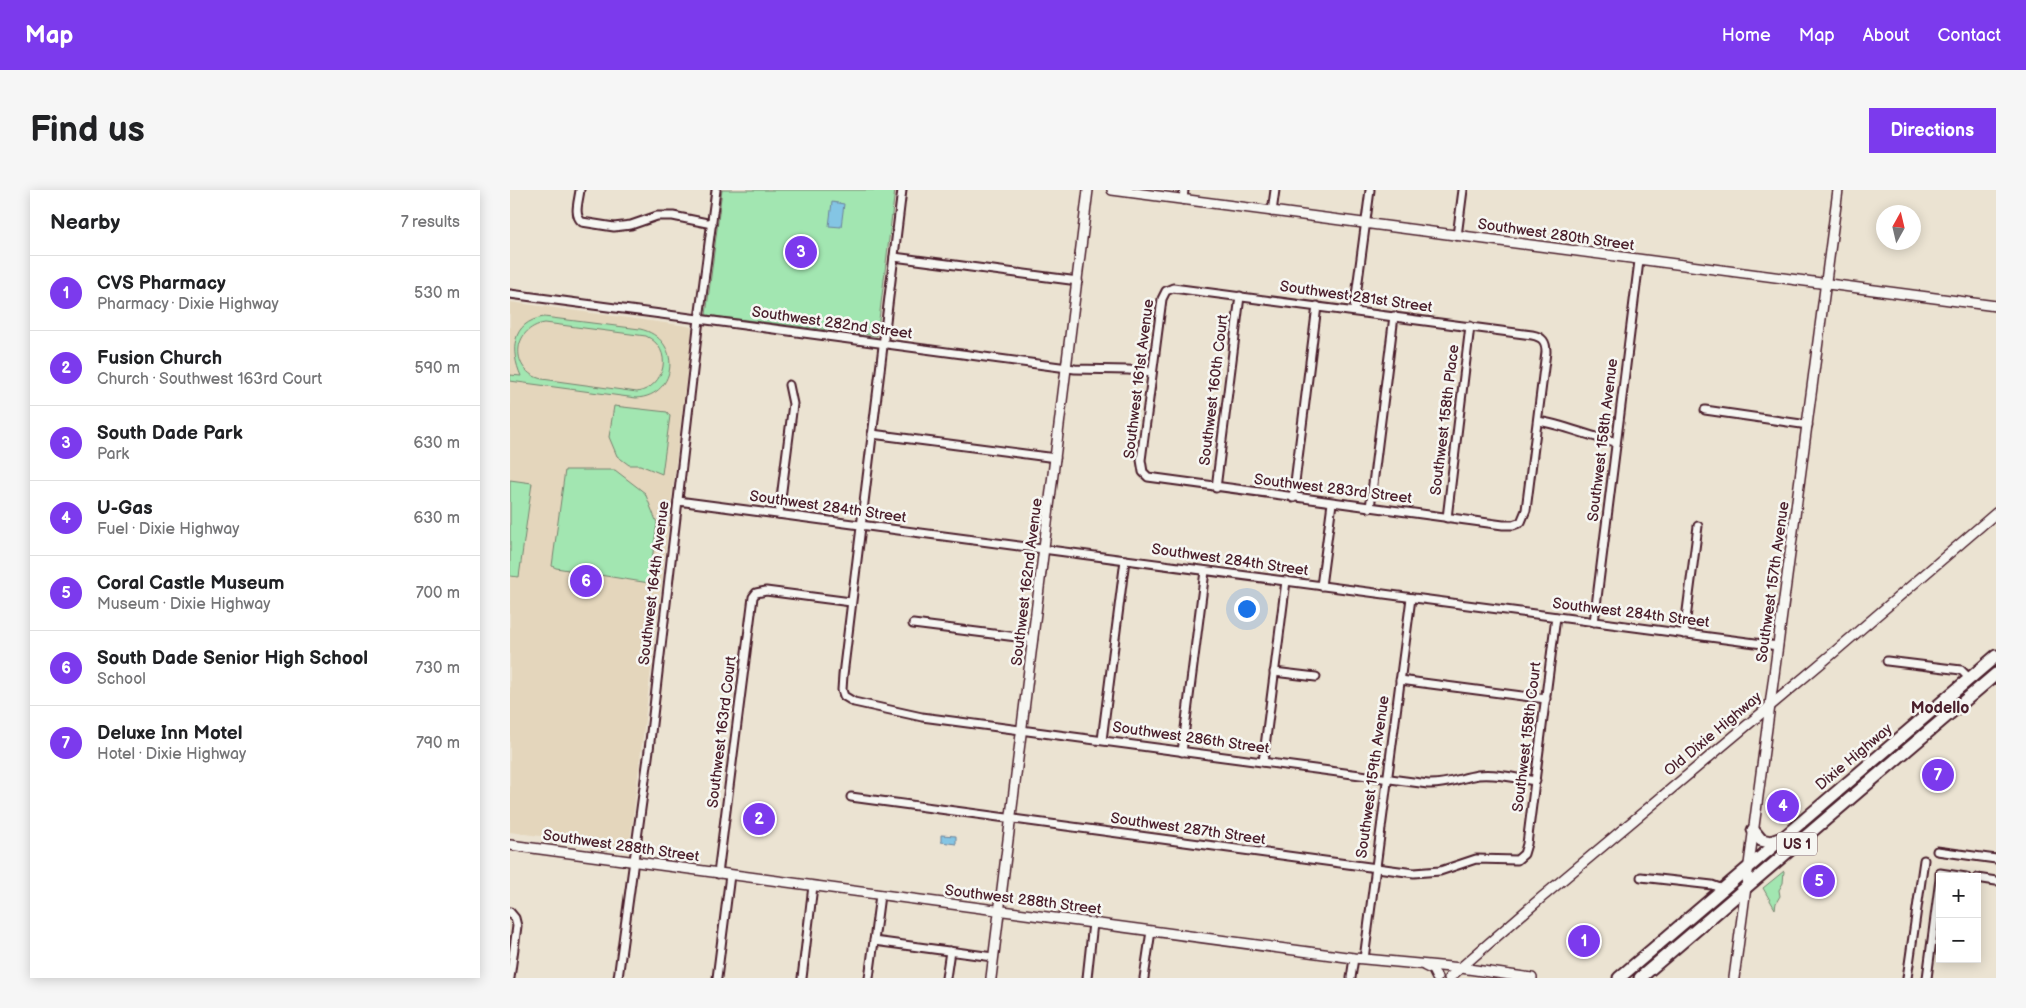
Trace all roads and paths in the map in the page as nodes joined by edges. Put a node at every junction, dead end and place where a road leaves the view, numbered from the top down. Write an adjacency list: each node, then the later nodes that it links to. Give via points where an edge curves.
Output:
1 (580, 190): 12 (street, via 577,214 579,220 585,222 614,227 657,216 673,216)
2 (716, 190): 12 (street, Southwest 164th Avenue)
3 (902, 190): 15 (street)
4 (1088, 190): 17 (street, Southwest 162nd Avenue)
5 (1112, 190): 10 (street, Southwest 280th Street)
6 (1275, 190): 11 (street)
7 (1370, 190): 13 (street)
8 (1463, 190): 14 (street)
9 (1838, 190): 18 (street, Southwest 157th Avenue)
10 (1184, 195): 11 (street, Southwest 280th Street)
11 (1272, 212): 13 (street, Southwest 280th Street)
12 (712, 224): 26 (street, Southwest 164th Avenue)
13 (1365, 224): 14 (street, Southwest 280th Street); 24 (street)
14 (1457, 236): 16 (street, Southwest 280th Street)
15 (894, 256): 17 (street); 28 (street)
16 (1639, 260): 18 (street, Southwest 280th Street); 36 (street, Southwest 158th Avenue)
17 (1078, 280): 29 (street, Southwest 162nd Avenue)
18 (1826, 284): 23 (street, Southwest 280th Street); 34 (street, Southwest 157th Avenue)
19 (1166, 291): 21 (street, Southwest 281st Street, via 1177,288); 30 (street, Southwest 161st Avenue, via 1161,304)
20 (510, 294): 26 (street, Southwest 282nd Street)
21 (1240, 296): 22 (street, Southwest 281st Street); 39 (street, Southwest 160th Court)
22 (1318, 306): 24 (street, Southwest 281st Street); 40 (street)
23 (1996, 306)
24 (1354, 311): 25 (street, Southwest 281st Street)
25 (1394, 316): 27 (street, Southwest 281st Street); 43 (street)
26 (699, 319): 28 (street, Southwest 282nd Street); 41 (street, Southwest 164th Avenue)
27 (1470, 326): 33 (street, Southwest 281st Street, via 1535,335 1543,339 1546,352); 46 (street, Southwest 158th Place)
28 (883, 344): 29 (street, Southwest 282nd Street); 35 (street)
29 (1067, 368): 30 (street, Southwest 282nd Street); 37 (street, Southwest 162nd Avenue)
30 (1152, 372): 38 (street, Southwest 161st Avenue, via 1141,460)
31 (788, 385): 45 (street, via 793,404)
32 (1705, 410): 34 (street)
33 (1538, 421): 36 (street, via 1563,425); 46 (street, Southwest 283rd Street, via 1526,510 1521,522 1503,525)
34 (1808, 425): 61 (street, Southwest 157th Avenue)
35 (872, 434): 37 (street); 47 (street)
36 (1616, 442): 57 (street, Southwest 158th Avenue)
37 (1056, 458): 49 (street, Southwest 162nd Avenue)
38 (1143, 472): 39 (street, Southwest 283rd Street, via 1155,479)
39 (1216, 488): 40 (street, Southwest 283rd Street)
40 (1293, 498): 42 (street, Southwest 283rd Street)
41 (678, 501): 45 (street, Southwest 284th Street); 87 (street, Southwest 164th Avenue)
42 (1332, 503): 43 (street, Southwest 283rd Street); 53 (street)
43 (1370, 508): 46 (street, Southwest 283rd Street)
44 (1996, 512): 70 (street, Old Dixie Highway)
45 (779, 514): 47 (street, Southwest 284th Street)
46 (1447, 518)
47 (861, 525): 49 (street, Southwest 284th Street); 55 (street)
48 (1698, 526): 59 (street)
49 (1045, 550): 50 (street, Southwest 284th Street); 60 (street, Southwest 162nd Avenue)
50 (1125, 560): 51 (street, Southwest 284th Street); 72 (street)
51 (1205, 571): 52 (street, Southwest 284th Street); 74 (street)
52 (1286, 581): 53 (street, Southwest 284th Street); 64 (street)
53 (1320, 586): 54 (street, Southwest 284th Street)
54 (1411, 598): 56 (street, Southwest 284th Street); 68 (street, Southwest 159th Avenue)
55 (852, 602): 71 (street, Southwest 286th Street, via 842,684 844,696 854,702 912,716); 90 (street, Southwest 163rd Court, via 766,590 756,594 751,605)
56 (1556, 617): 57 (street, Southwest 284th Street); 69 (street, Southwest 158th Court)
57 (1594, 622): 59 (street, Southwest 284th Street)
58 (913, 624): 60 (street)
59 (1684, 634): 61 (street, Southwest 284th Street)
60 (1033, 639): 71 (street, Southwest 162nd Avenue)
61 (1778, 646): 70 (street, Southwest 157th Avenue)
62 (1996, 656): 67 (highway, Dixie Highway / US 1)
63 (1887, 661): 67 (street, via 1961,670)
64 (1274, 672): 66 (street); 75 (street)
65 (1996, 674): 73 (highway, Dixie Highway / US 1)
66 (1316, 677)
67 (1970, 679): 73 (highway, via 1969,687 1925,727); 81 (highway, Dixie Highway / US 1)
68 (1400, 680): 69 (street); 76 (street, Southwest 159th Avenue)
69 (1546, 699): 77 (street, Southwest 158th Court)
70 (1770, 704): 80 (street, Southwest 157th Avenue); 110 (street, Old Dixie Highway)
71 (1022, 730): 72 (street, Southwest 286th Street); 79 (street, Southwest 162nd Avenue)
72 (1102, 740): 74 (street, Southwest 286th Street)
73 (1914, 743): 96 (highway, Dixie Highway / US 1)
74 (1182, 752): 75 (street, Southwest 286th Street)
75 (1263, 762): 76 (street, Southwest 286th Street)
76 (1387, 778): 77 (street, Southwest 286th Street, via 1437,784 1487,775); 88 (street, Southwest 159th Avenue)
77 (1536, 781): 85 (street, Southwest 158th Court, via 1527,844)
78 (851, 797): 79 (street, Southwest 287th Street)
79 (1012, 819): 88 (street, Southwest 287th Street); 100 (street, Southwest 162nd Avenue)
80 (1753, 830): 81 (highway, via 1766,842); 89 (street, Southwest 157th Avenue)
81 (1783, 838): 89 (highway, Dixie Highway / US 1)
82 (510, 845): 87 (street, Southwest 288th Street)
83 (1937, 851): 84 (street)
84 (1996, 858)
85 (1520, 859): 88 (street, Southwest 287th Street, via 1476,859 1440,871 1422,873)
86 (1924, 860): 127 (street)
87 (633, 862): 90 (street, Southwest 288th Street); 113 (street, Southwest 164th Avenue)
88 (1375, 867): 108 (street, Southwest 159th Avenue)
89 (1748, 868): 96 (street, Southwest 157th Avenue); 97 (highway, Dixie Highway / US 1)
90 (718, 874): 91 (street, Southwest 288th Street)
91 (730, 876): 95 (street, Southwest 288th Street); 114 (street)
92 (1641, 877): 97 (street)
93 (1981, 879): 94 (street)
94 (1996, 881)
95 (813, 886): 98 (street, Southwest 288th Street); 115 (street)
96 (1746, 888): 111 (highway, Dixie Highway / US 1); 126 (street, Southwest 157th Avenue)
97 (1723, 889): 125 (highway, Dixie Highway / US 1)
98 (880, 895): 100 (street, Southwest 288th Street); 104 (street)
99 (1936, 909): 128 (street)
100 (1000, 911): 102 (street, Southwest 288th Street); 106 (street, Southwest 162nd Avenue)
101 (512, 913): 112 (street, via 517,926)
102 (1093, 923): 103 (street, Southwest 288th Street); 119 (street)
103 (1151, 931): 107 (street, Southwest 288th Street); 120 (street)
104 (874, 941): 105 (street); 116 (street)
105 (950, 951): 106 (street); 117 (street)
106 (993, 957): 118 (street, Southwest 162nd Avenue)
107 (1354, 958): 108 (street, Southwest 288th Street); 121 (street)
108 (1364, 959): 109 (street, Southwest 288th Street)
109 (1423, 965): 110 (street, Southwest 288th Street); 122 (street, via 1433,970)
110 (1461, 968): 123 (street, Old Dixie Highway); 124 (street, Southwest 288th Street)
111 (1642, 977)
112 (510, 978)
113 (618, 978)
114 (717, 978)
115 (802, 978)
116 (869, 978)
117 (946, 978)
118 (991, 978)
119 (1086, 978)
120 (1144, 978)
121 (1351, 978)
122 (1437, 978)
123 (1449, 978)
124 (1532, 978)
125 (1618, 978)
126 (1734, 978)
127 (1907, 978)
128 (1927, 978)

